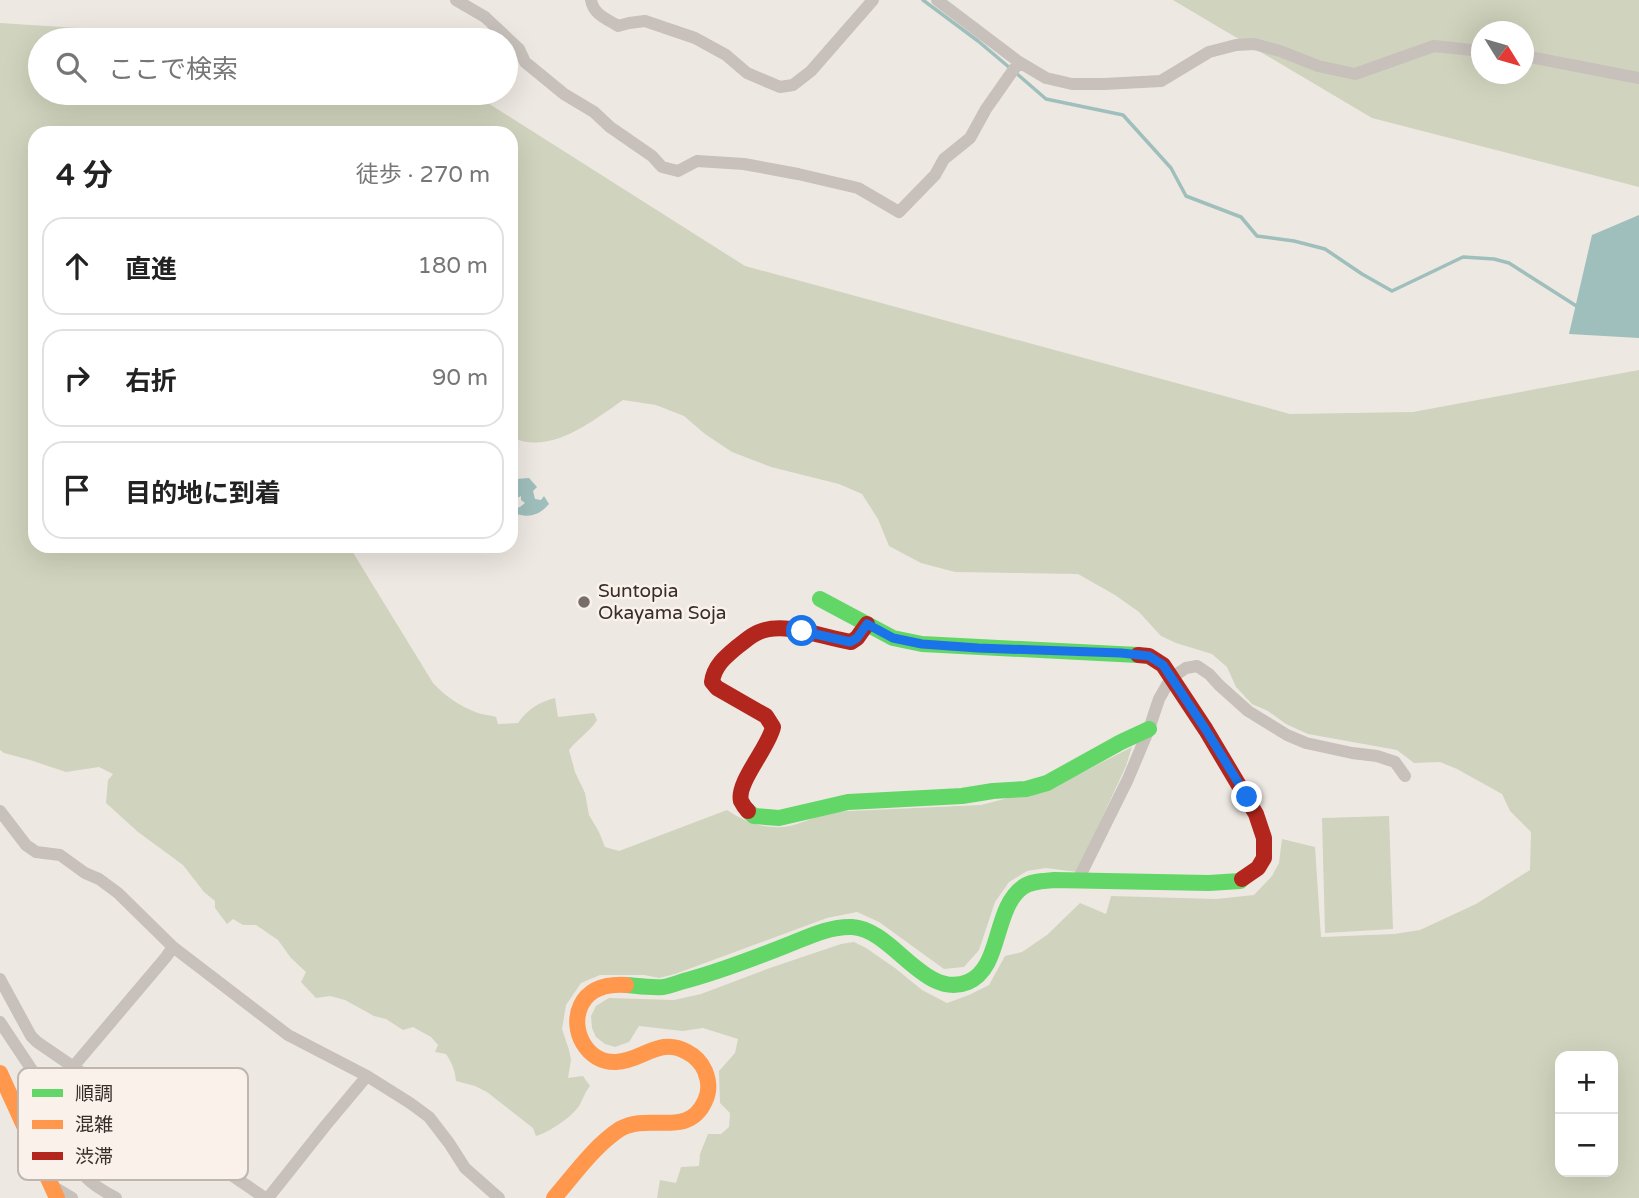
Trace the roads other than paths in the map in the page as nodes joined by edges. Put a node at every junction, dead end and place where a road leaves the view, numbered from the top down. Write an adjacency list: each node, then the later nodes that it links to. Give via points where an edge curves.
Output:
1 (456, 0): 5 (street)
2 (592, 0): 3 (street, via 597,13 618,26 645,21 695,38 747,73 780,87 793,85 811,71)
3 (873, 0)
4 (937, 0): 9 (street)
5 (497, 28)
6 (518, 47): 9 (street, via 525,62 662,167 678,171 697,162 744,164 858,188 899,212 944,159 970,138)
7 (1471, 50): 9 (street, via 1434,46 1355,74 1254,44 1236,45 1209,52 1161,81 1104,84 1046,78)
8 (1534, 59): 10 (street)
9 (1019, 62)
10 (1639, 78)
11 (820, 599): 12 (street)
12 (867, 624): 13 (street, via 893,638 922,644 1149,656 1163,665); 14 (street, via 850,642 802,631 762,630 728,655 712,674 717,688 766,716 773,727 741,791 741,801 754,816 779,818 848,802 1026,789 1047,783)
13 (1171, 678): 14 (street); 15 (street, via 1197,667 1248,711 1287,735 1395,762); 17 (street, via 1256,814 1264,838 1264,858 1240,881)
14 (1149, 729): 17 (street)
15 (1405, 776)
16 (0, 811): 18 (street, via 26,845 36,852 60,855 99,879)
17 (1078, 880): 33 (street, via 1044,881 1022,888 1011,899 986,966 975,978 955,985 935,979 874,935 845,927 662,987 619,984 595,989 579,1009 576,1022 589,1051 611,1062 630,1060 671,1044 695,1056 709,1081 708,1097 689,1120 632,1123 619,1129)
18 (173, 947): 21 (street); 24 (street, via 288,1035)
19 (0, 979): 21 (street, via 31,1036)
20 (0, 1022): 22 (street)
21 (74, 1067)
22 (31, 1068)
23 (0, 1073): 25 (street)
24 (367, 1076): 31 (street); 32 (street, via 429,1118 465,1168)
25 (18, 1112)
26 (88, 1180): 30 (street)
27 (240, 1180): 31 (street)
28 (55, 1192): 29 (street)
29 (72, 1198)
30 (116, 1198)
31 (267, 1198)
32 (499, 1198)
33 (554, 1198)

